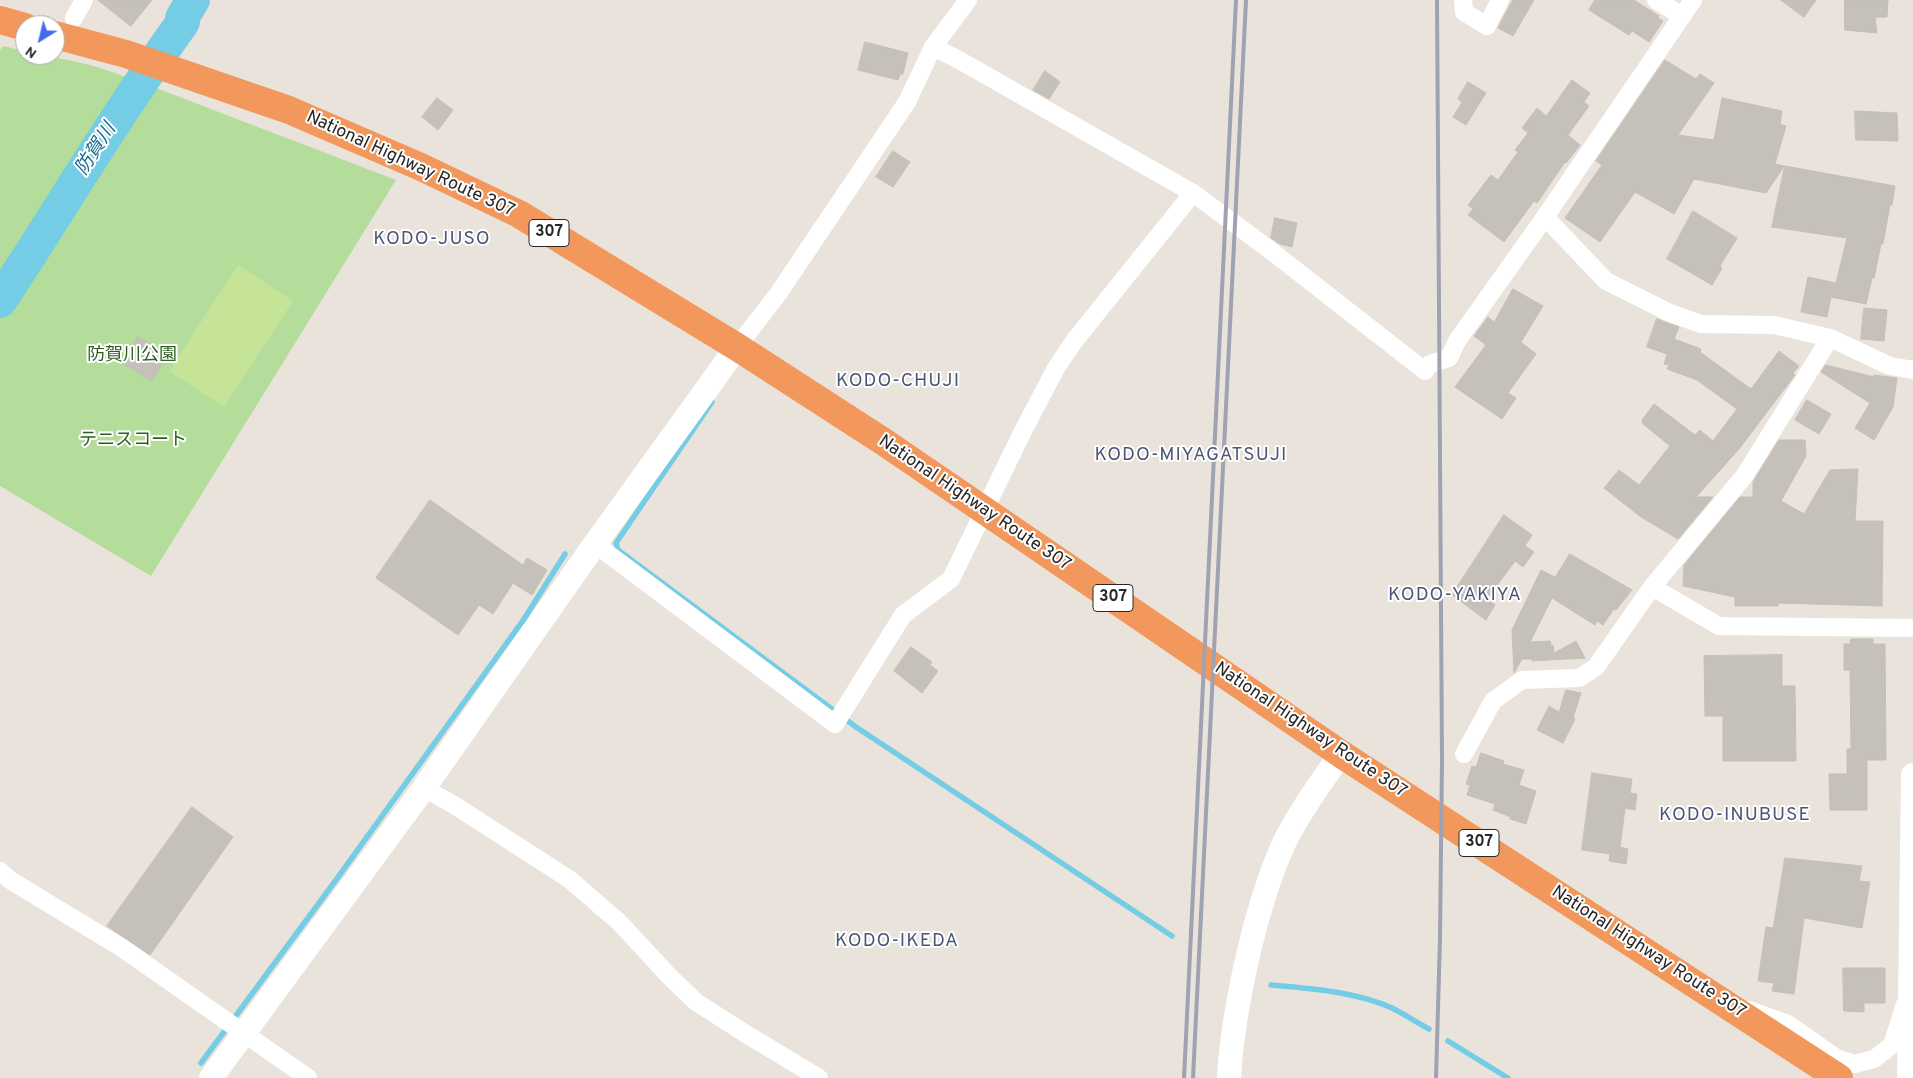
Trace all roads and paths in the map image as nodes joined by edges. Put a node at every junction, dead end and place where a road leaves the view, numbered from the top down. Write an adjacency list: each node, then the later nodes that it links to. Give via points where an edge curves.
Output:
1 (84, 0): 10 (street)
2 (968, 0): 12 (street)
3 (1463, 0): 4 (street, via 1464,12 1487,26)
4 (1500, 0)
5 (1656, 0): 7 (street)
6 (1693, 0): 7 (street)
7 (1682, 16): 14 (street)
8 (0, 20): 9 (highway)
9 (15, 24)
10 (65, 26)
11 (65, 27): 16 (highway, National Highway Route 307 / 307, via 126,54 289,110 519,214)
12 (933, 47): 13 (street); 16 (street, via 906,102 778,294)
13 (1193, 193): 14 (street, via 1425,371 1430,364 1449,358); 18 (street, via 1056,368 952,579 903,615 835,724)
14 (1545, 217): 15 (street, via 1606,282 1670,314 1701,324 1774,324)
15 (1830, 338): 17 (street, via 1890,366); 19 (street, via 1745,475)
16 (736, 347): 18 (street); 21 (highway, National Highway Route 307 / 307, via 884,442)
17 (1913, 370)
18 (595, 544): 24 (street)
19 (1652, 587): 20 (street, via 1719,626); 22 (street, via 1596,667 1579,678 1522,680 1493,701)
20 (1913, 628)
21 (1341, 754): 28 (highway, National Highway Route 307 / 307); 33 (street, via 1285,842 1269,881 1235,1011)
22 (1464, 754)
23 (1913, 775): 26 (street)
24 (424, 788): 29 (street); 32 (street, via 569,879 619,922 696,1002)
25 (0, 870): 29 (street, via 10,880 122,948)
26 (1912, 920): 27 (street)
27 (1910, 986): 28 (street, via 1892,1044 1874,1059 1856,1064 1838,1059 1788,1024); 35 (street)
28 (1718, 999): 34 (highway, National Highway Route 307 / 307)
29 (244, 1035): 30 (street); 31 (street)
30 (212, 1078)
31 (308, 1078)
32 (819, 1078)
33 (1230, 1078)
34 (1840, 1078)
35 (1909, 1078)

